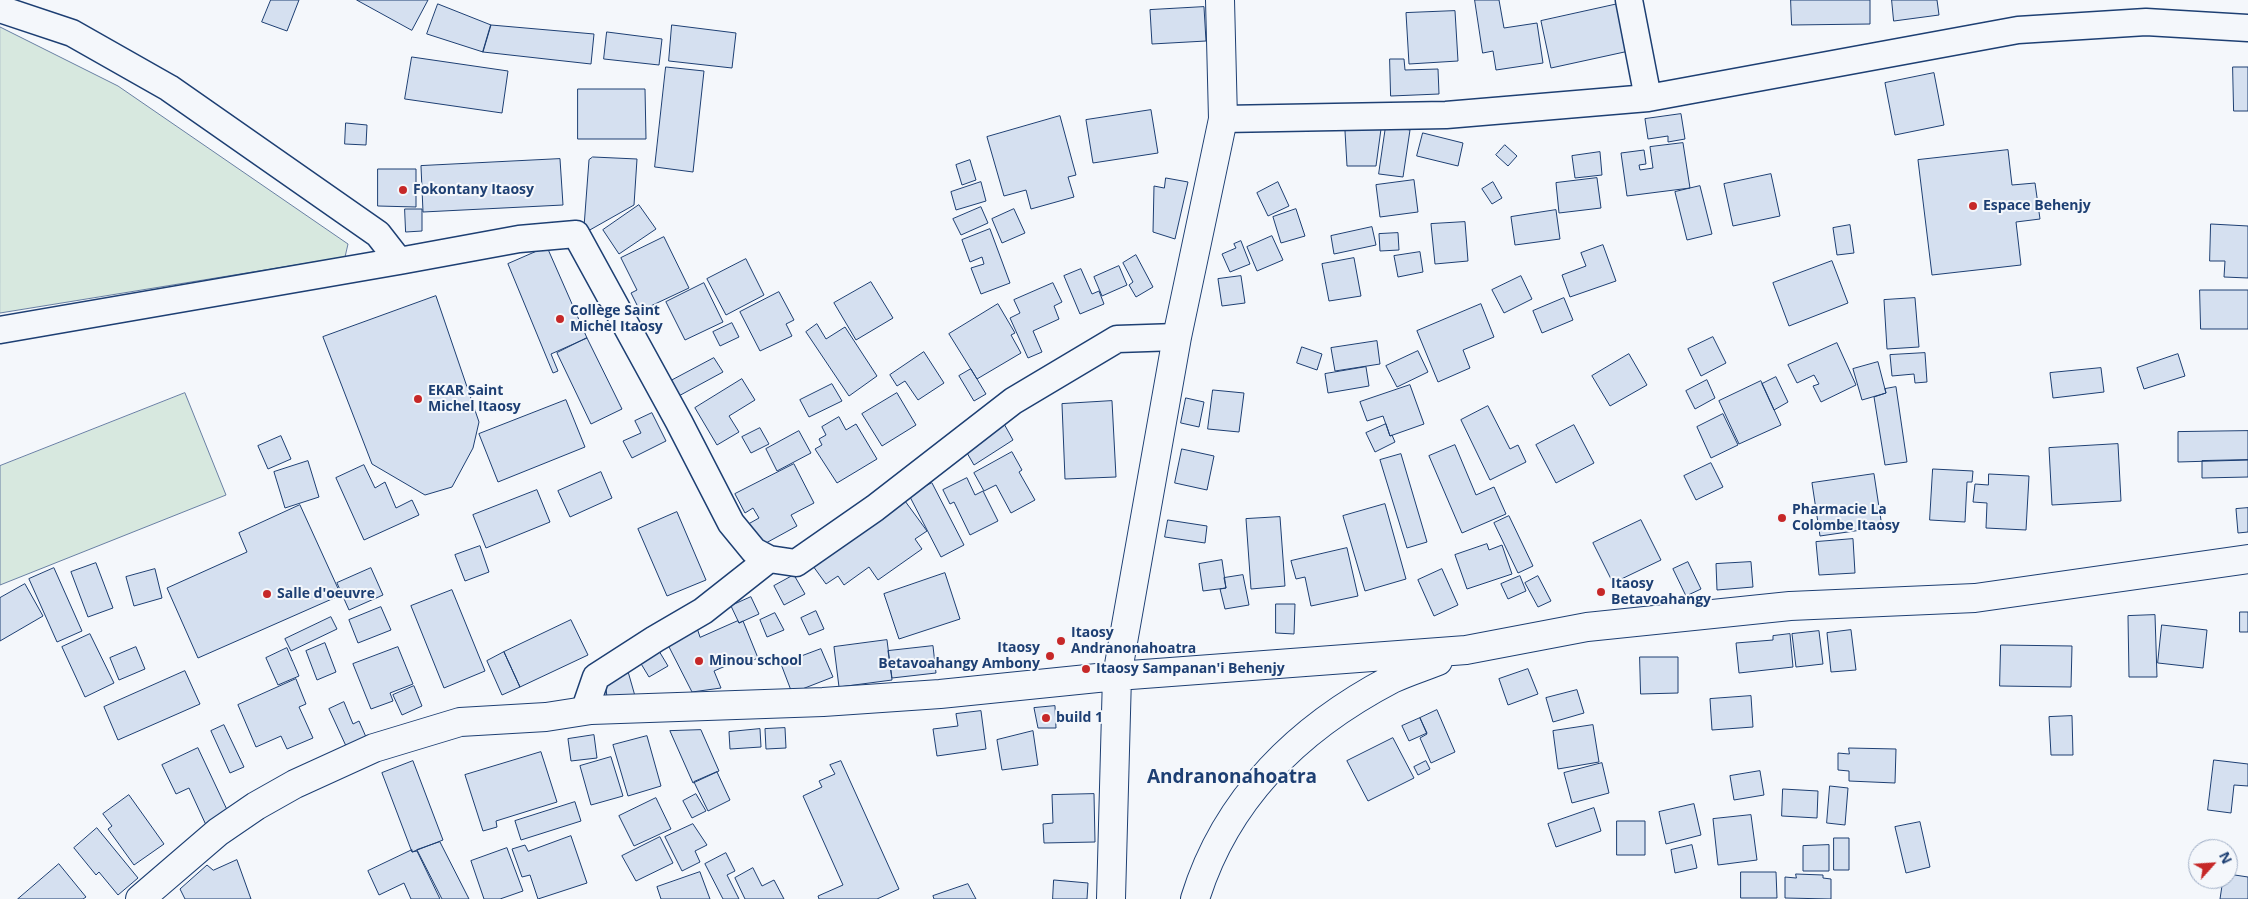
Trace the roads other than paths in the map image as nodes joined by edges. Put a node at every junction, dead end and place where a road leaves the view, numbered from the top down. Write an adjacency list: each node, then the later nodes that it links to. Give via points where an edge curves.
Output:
1 (1220, 0): 6 (street)
2 (1629, 0): 5 (street)
3 (0, 9): 7 (street, via 72,33 169,88 378,234)
4 (2248, 28): 5 (street, via 2146,22 2018,30)
5 (1648, 98): 6 (street, via 1446,115)
6 (1223, 119): 9 (street)
7 (399, 261): 8 (street); 10 (street, via 518,239 576,234 731,523 754,551)
8 (0, 330)
9 (1177, 337): 10 (street, via 1117,339 1013,401 875,508 796,563); 13 (street)
10 (769, 559): 14 (street, via 703,612 596,677 586,703)
11 (2248, 559): 12 (street, via 1975,598 1790,606 1587,627)
12 (1466, 650): 13 (street); 17 (street, via 1394,678 1359,698 1329,718 1271,767 1245,797 1222,833)
13 (1117, 676): 14 (street, via 842,701); 16 (street)
14 (591, 710): 15 (street, via 460,722 374,748 294,784 256,806 218,832)
15 (140, 899)
16 (1111, 899)
17 (1195, 899)

